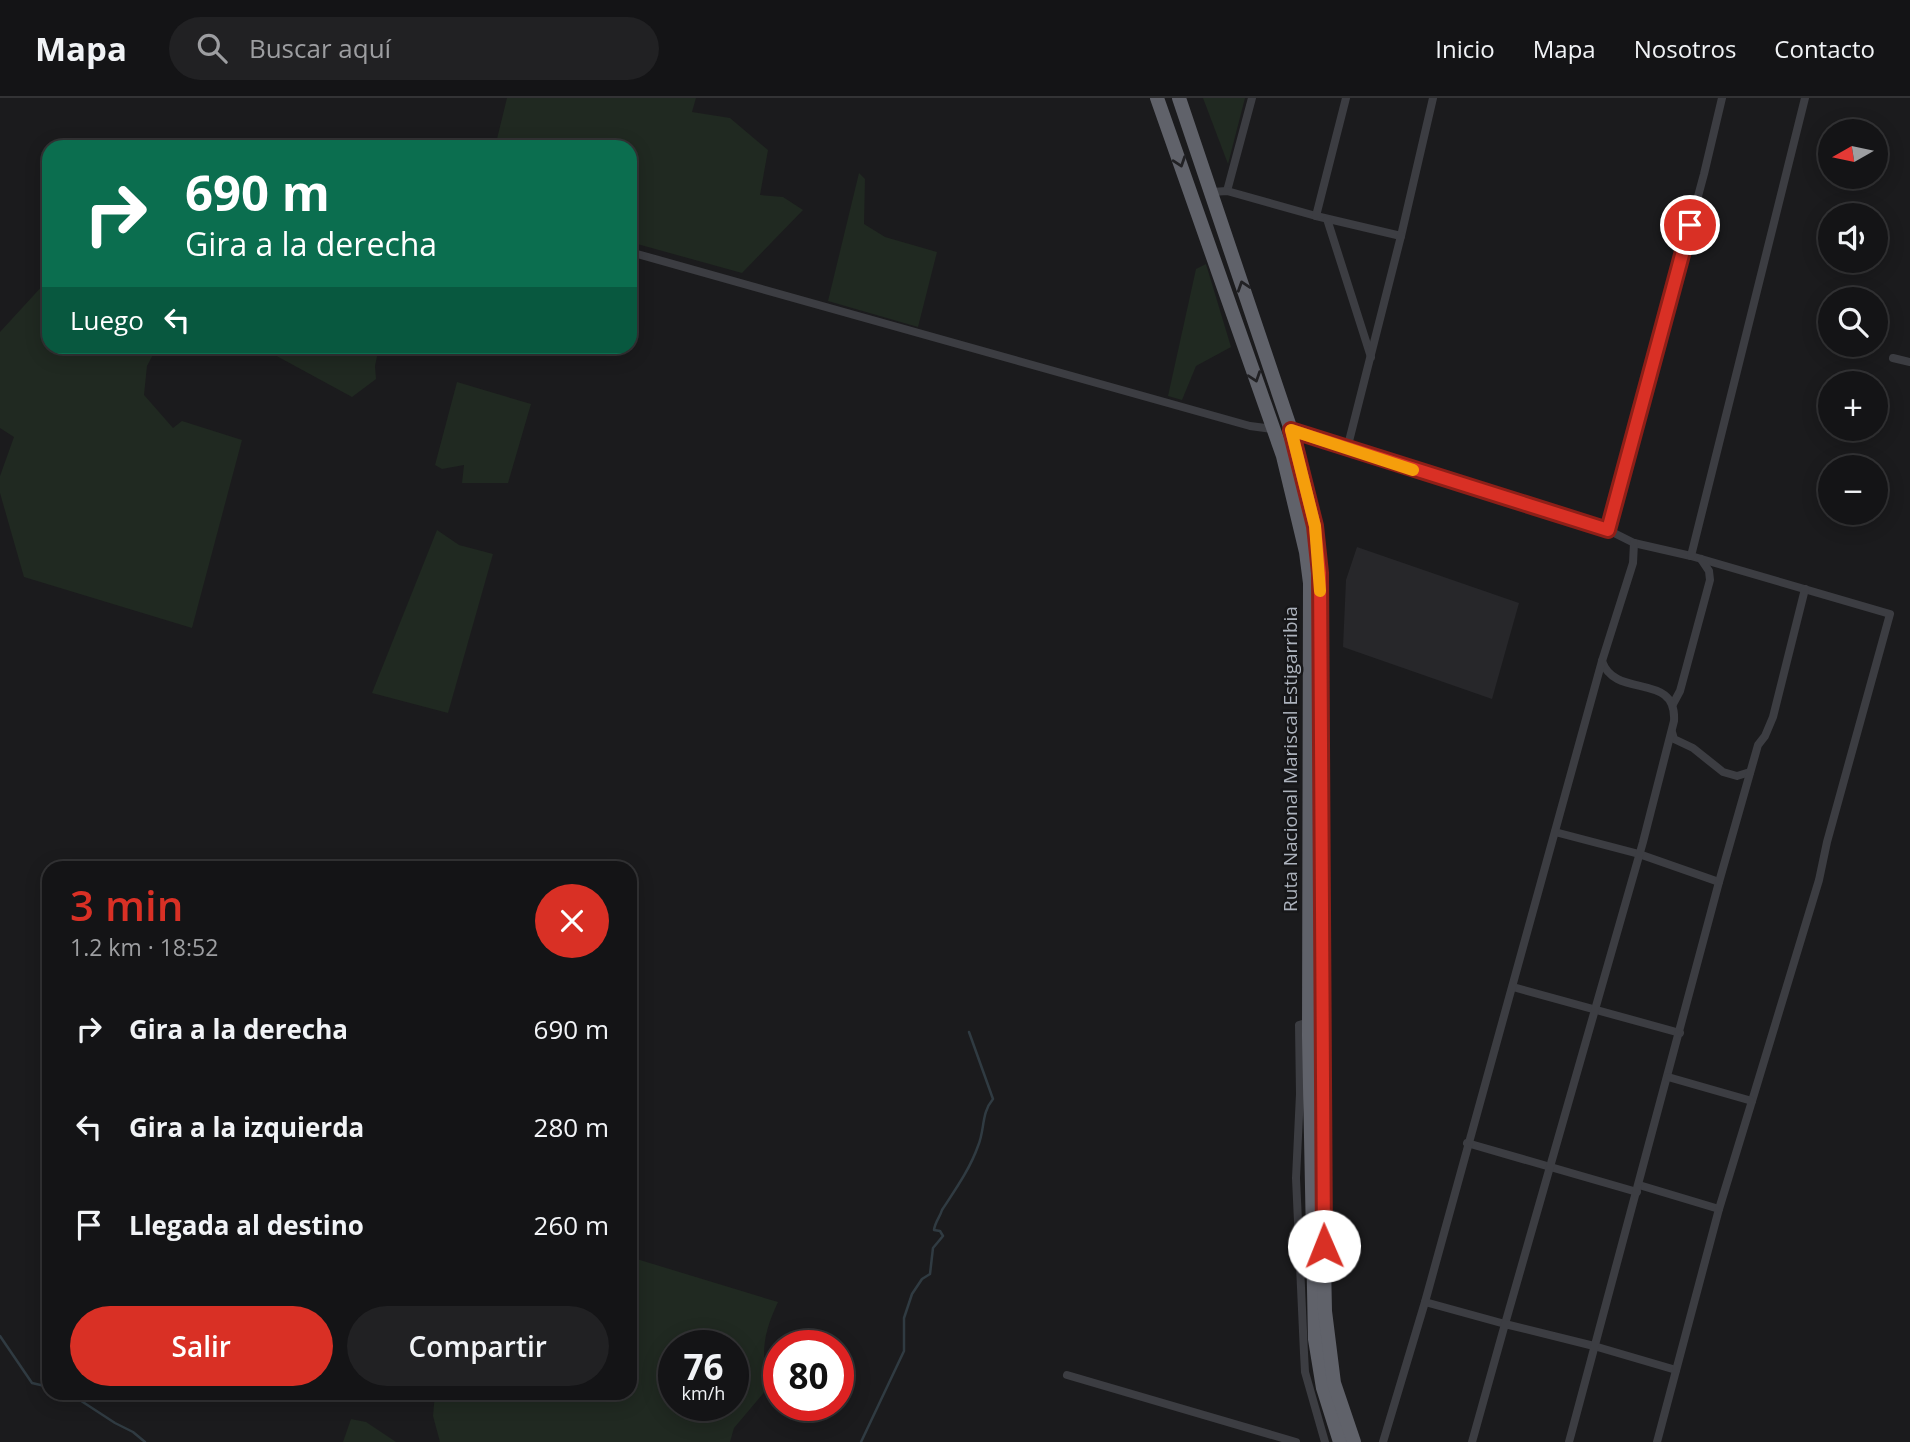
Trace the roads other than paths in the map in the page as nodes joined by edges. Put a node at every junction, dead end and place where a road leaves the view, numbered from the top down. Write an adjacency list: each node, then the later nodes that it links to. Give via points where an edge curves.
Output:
1 (1157, 98): 16 (highway, Ruta Nacional Mariscal Estigarribia, one-way to 16)
2 (1179, 98): 8 (highway, Ruta Nacional Mariscal Estigarribia)
3 (1252, 98): 8 (street)
4 (1346, 98): 9 (street)
5 (1433, 98): 11 (street)
6 (1722, 98): 19 (street)
7 (1805, 98): 21 (street)
8 (1219, 192): 9 (street); 17 (highway, Ruta Nacional Mariscal Estigarribia, one-way to 8)
9 (1316, 216): 10 (street)
10 (1327, 219): 11 (street); 13 (street)
11 (1401, 236): 13 (street)
12 (637, 254): 16 (street)
13 (1371, 357): 18 (street)
14 (1893, 358): 15 (street)
15 (1910, 362)
16 (1273, 429): 33 (highway, Ruta Nacional Mariscal Estigarribia, via 1310,583)
17 (1291, 430): 18 (street); 49 (highway, Ruta Nacional Mariscal Estigarribia, via 1315,526 1320,573 1325,1311 1334,1383)
18 (1347, 449): 19 (street)
19 (1608, 530): 20 (street)
20 (1634, 543): 21 (street); 24 (street, via 1633,563)
21 (1691, 556): 22 (street)
22 (1701, 559): 23 (street); 25 (street, via 1710,574 1708,590 1680,691)
23 (1804, 589): 27 (street, via 1773,717); 36 (street, via 1890,614 1819,880)
24 (1602, 660): 25 (street, via 1613,679 1661,692); 28 (street)
25 (1672, 704): 26 (street)
26 (1672, 732): 27 (street, via 1675,739 1723,772 1737,776); 29 (street)
27 (1750, 772): 30 (street)
28 (1555, 832): 29 (street); 31 (street)
29 (1639, 854): 30 (street); 32 (street)
30 (1719, 882): 34 (street)
31 (1513, 987): 32 (street); 37 (street)
32 (1595, 1010): 34 (street); 38 (street)
33 (1309, 1022): 47 (street, via 1299,1025 1298,1249 1305,1372); 48 (highway, Ruta Nacional Mariscal Estigarribia, via 1315,1339 1323,1388)
34 (1680, 1033): 35 (street)
35 (1668, 1077): 36 (street); 39 (street)
36 (1752, 1101): 40 (street)
37 (1467, 1143): 38 (street); 41 (street)
38 (1550, 1167): 39 (street); 42 (street)
39 (1638, 1189): 40 (street); 43 (street)
40 (1719, 1209): 44 (street)
41 (1425, 1302): 42 (street); 50 (street)
42 (1506, 1324): 43 (street); 51 (street)
43 (1594, 1346): 44 (street); 52 (street)
44 (1676, 1370): 53 (street)
45 (1067, 1375): 46 (street)
46 (1296, 1442)
47 (1325, 1442)
48 (1340, 1442)
49 (1354, 1442)
50 (1383, 1442)
51 (1472, 1442)
52 (1569, 1442)
53 (1657, 1442)

